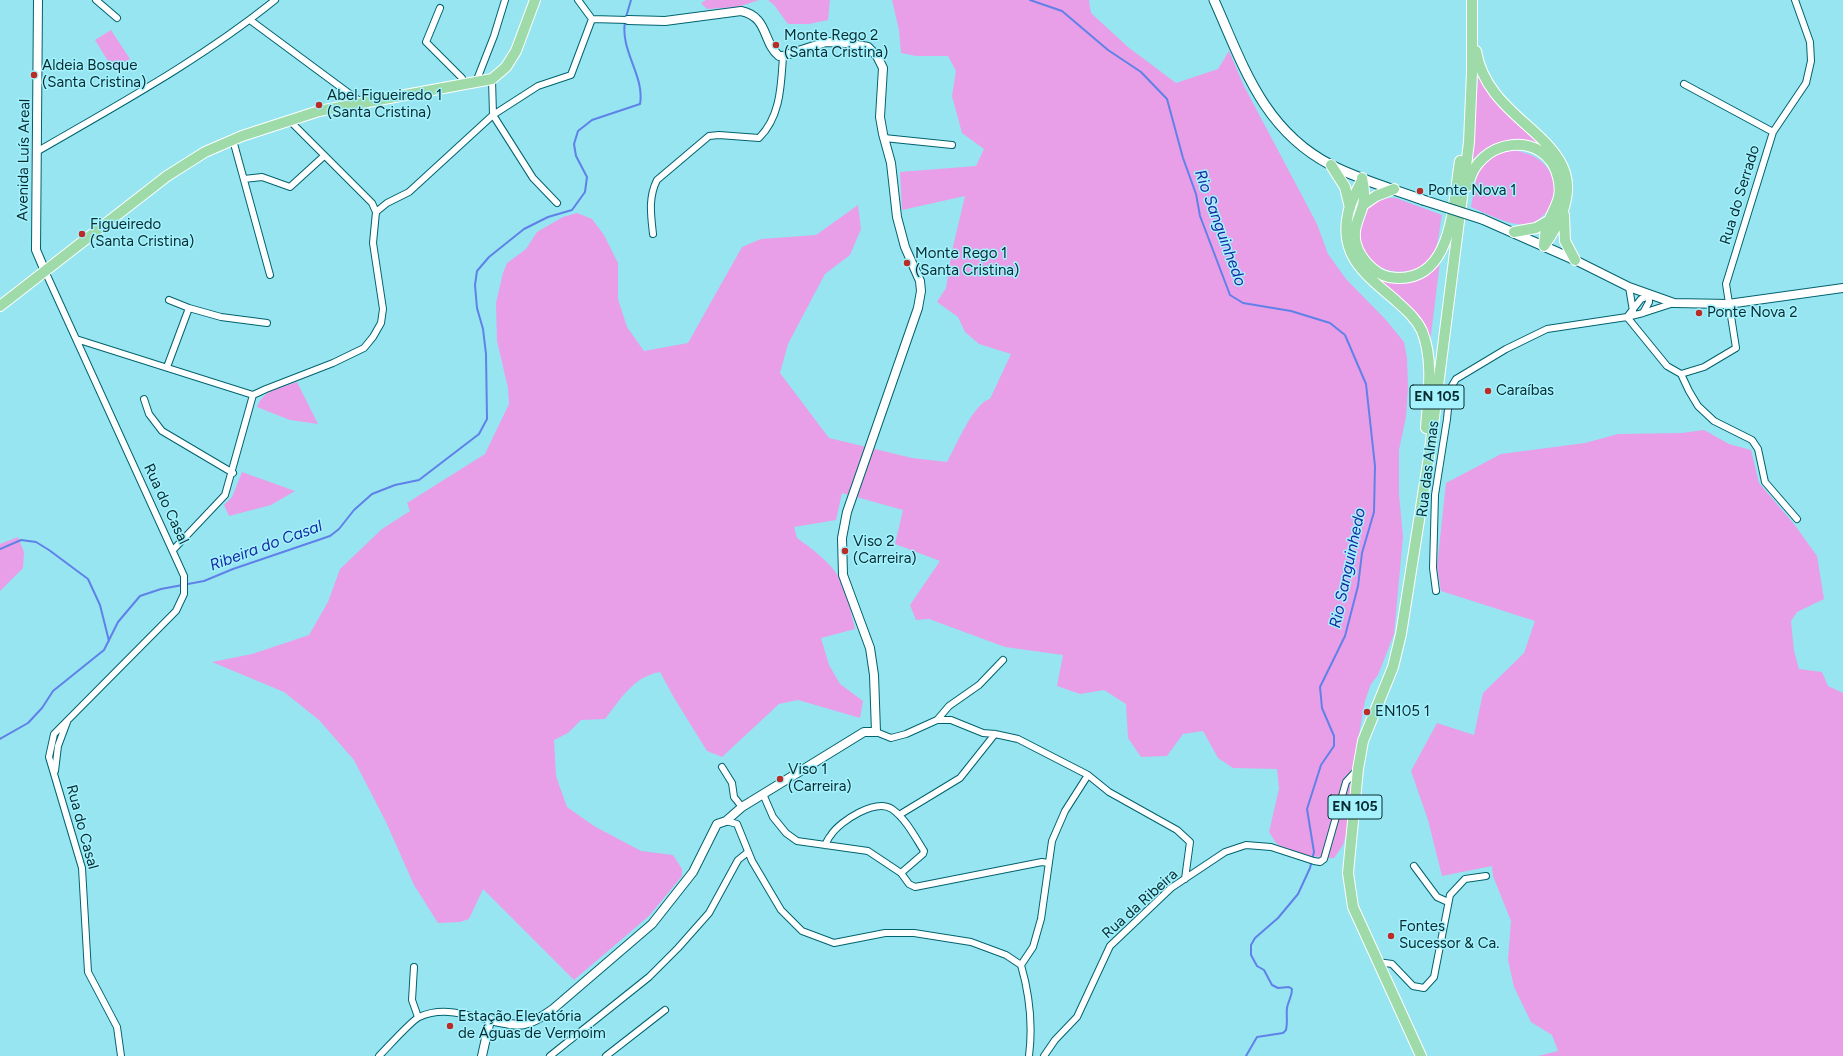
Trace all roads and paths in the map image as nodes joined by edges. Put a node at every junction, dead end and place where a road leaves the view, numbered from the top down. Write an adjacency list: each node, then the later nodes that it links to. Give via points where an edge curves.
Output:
1 (38, 0): 28 (street, Avenida Luís Areal)
2 (96, 0): 12 (street)
3 (275, 0): 14 (street)
4 (505, 0): 18 (street)
5 (535, 0): 17 (main road, via 516,51 506,67)
6 (578, 0): 13 (street)
7 (1214, 0): 30 (main road, via 1258,96 1286,132 1308,151)
8 (1466, 0): 40 (main road, EN 105, via 1463,142)
9 (1472, 0): 37 (main road, via 1476,52 1480,69 1491,90 1561,162 1568,188); 43 (main road, EN 105, via 1469,142)
10 (1795, 0): 24 (street, Rua do Serrado, via 1810,42 1812,61 1806,83)
11 (440, 8): 19 (street, via 426,42 462,78)
12 (117, 18)
13 (592, 19): 15 (street); 22 (street, via 571,75 538,86)
14 (250, 20): 21 (street); 28 (street, via 186,65)
15 (625, 20): 16 (street, via 665,21 741,10 752,13 761,23 776,54)
16 (783, 56): 25 (street, via 826,42 868,47 877,56 883,68 880,117); 42 (street, via 780,96 766,131 759,138 709,136 657,180 650,203)
17 (492, 79): 18 (main road); 22 (street)
18 (476, 82): 19 (main road)
19 (463, 84): 21 (main road)
20 (1684, 84): 24 (street)
21 (362, 103): 23 (main road)
22 (493, 115): 34 (street, via 533,178); 38 (street, via 409,192 387,202)
23 (289, 120): 26 (main road); 29 (street)
24 (1773, 132): 53 (street, Rua do Serrado, via 1726,284)
25 (884, 138): 27 (street); 73 (street, via 891,163 897,217 905,247 920,281 921,291 918,308 848,512 842,538 843,575 870,648 874,675)
26 (233, 140): 32 (street); 46 (main road, via 204,152 167,176)
27 (952, 145)
28 (38, 151): 46 (street, Avenida Luís Areal, via 36,250)
29 (324, 156): 32 (street, via 290,187 262,177); 38 (street, via 372,203)
30 (1331, 165): 31 (main road); 36 (main road, via 1345,187)
31 (1362, 178): 33 (main road); 35 (main road); 36 (main road)
32 (244, 179): 47 (street)
33 (1394, 189): 35 (main road, via 1376,196); 41 (main road, bridge)
34 (557, 203)
35 (1363, 205): 40 (main road, via 1356,223 1356,244 1367,263 1386,276 1410,278 1431,266 1444,248)
36 (1350, 208): 65 (main road, via 1346,235 1352,257 1364,273 1408,311 1416,321 1426,344 1429,366)
37 (1564, 211): 44 (main road); 45 (main road, via 1565,241)
38 (376, 212): 63 (street, via 373,244 383,310 381,323 373,337 364,348)
39 (1548, 221): 41 (main road, via 1536,228); 43 (main road, via 1560,195 1554,166 1537,150 1525,145 1500,146 1488,152 1473,171 1468,182); 44 (main road)
40 (1450, 222): 65 (main road, EN 105, via 1450,244)
41 (1514, 232): 44 (main road)
42 (653, 234)
43 (1456, 242): 69 (main road, EN 105, via 1429,457)
44 (1544, 246): 45 (main road)
45 (1575, 260): 48 (street)
46 (45, 271): 54 (main road); 60 (street, Rua do Casal)
47 (270, 275)
48 (1629, 287): 50 (street); 56 (street)
49 (1843, 288): 53 (street)
50 (1649, 296): 52 (street); 56 (street, via 1641,299); 57 (street)
51 (169, 300): 55 (street)
52 (1674, 303): 53 (street); 57 (street, Rua das Almas)
53 (1728, 304): 62 (street, Rua do Serrado, via 1736,348 1704,367)
54 (0, 306)
55 (189, 308): 59 (street, via 221,317); 61 (street)
56 (1633, 311): 58 (street)
57 (1643, 313): 58 (street, Rua das Almas)
58 (1627, 317): 62 (street, via 1667,366); 70 (street, Rua das Almas, via 1547,329 1506,349 1456,379 1450,389 1435,495 1432,568)
59 (267, 323)
60 (76, 338): 61 (street); 68 (street, Rua do Casal)
61 (167, 368): 63 (street)
62 (1681, 374): 67 (street, via 1698,406 1714,421 1752,440 1758,449 1765,482)
63 (254, 395): 66 (street)
64 (144, 399): 66 (street, via 148,414 162,431)
65 (1426, 428): 69 (main road, EN 105)
66 (232, 473): 68 (street, via 225,495)
67 (1797, 519)
68 (173, 550): 96 (street, Rua do Casal, via 184,576 184,594 176,611 68,720 58,746 55,774 82,868 88,972 117,1027)
69 (1413, 550): 76 (main road, EN 105, via 1402,628 1393,667 1363,740)
70 (1436, 591)
71 (1003, 660): 72 (street, via 979,685 949,706)
72 (937, 720): 73 (street, via 891,738); 74 (street, via 951,720 983,733)
73 (876, 732): 78 (street, via 864,732)
74 (995, 734): 77 (street, via 1018,739); 80 (street, via 960,778)
75 (722, 767): 79 (street, via 732,783 734,797)
76 (1358, 769): 88 (street, Rua da Ribeira, via 1346,782 1324,859 1320,862 1271,846 1246,845 1225,852); 90 (main road, EN 105, via 1348,873 1353,907)
77 (1088, 775): 84 (street, via 1065,811 1052,841); 88 (street, via 1109,792 1177,830 1190,842)
78 (762, 794): 79 (street); 82 (street, via 773,817 786,833 797,841)
79 (742, 807): 81 (street)
80 (899, 815): 82 (street, via 891,808 867,808 831,834); 86 (street, via 924,851)
81 (726, 821): 83 (street, via 737,824); 95 (street, via 717,824 693,872 652,924 553,1009 536,1021 518,1026)
82 (825, 845): 86 (street, via 868,850)
83 (748, 852): 91 (street, via 781,910 802,931 834,943 885,933 914,932 971,942 1006,955); 99 (street, via 738,860 709,913 678,948 649,977)
84 (1048, 863): 86 (street, via 1042,862 915,887 909,884); 91 (street, via 1033,947)
85 (1414, 866): 89 (street, via 1437,897)
86 (901, 873)
87 (1486, 876): 89 (street, via 1465,879 1450,895)
88 (1185, 879): 102 (street, Rua da Ribeira, via 1171,888 1110,946 1077,1017)
89 (1448, 902): 90 (street, via 1434,977 1424,988 1413,986 1392,964)
90 (1378, 962): 103 (main road, EN 105)
91 (1021, 965): 101 (street, via 1029,992 1032,1031)
92 (414, 967): 94 (street, via 412,1000)
93 (665, 1010): 100 (street)
94 (418, 1018): 95 (street, via 438,1012 454,1012); 97 (street)
95 (490, 1020): 98 (street)
96 (121, 1056)
97 (379, 1056)
98 (482, 1056)
99 (550, 1056)
100 (606, 1056)
101 (1028, 1056)
102 (1044, 1056)
103 (1421, 1056)

